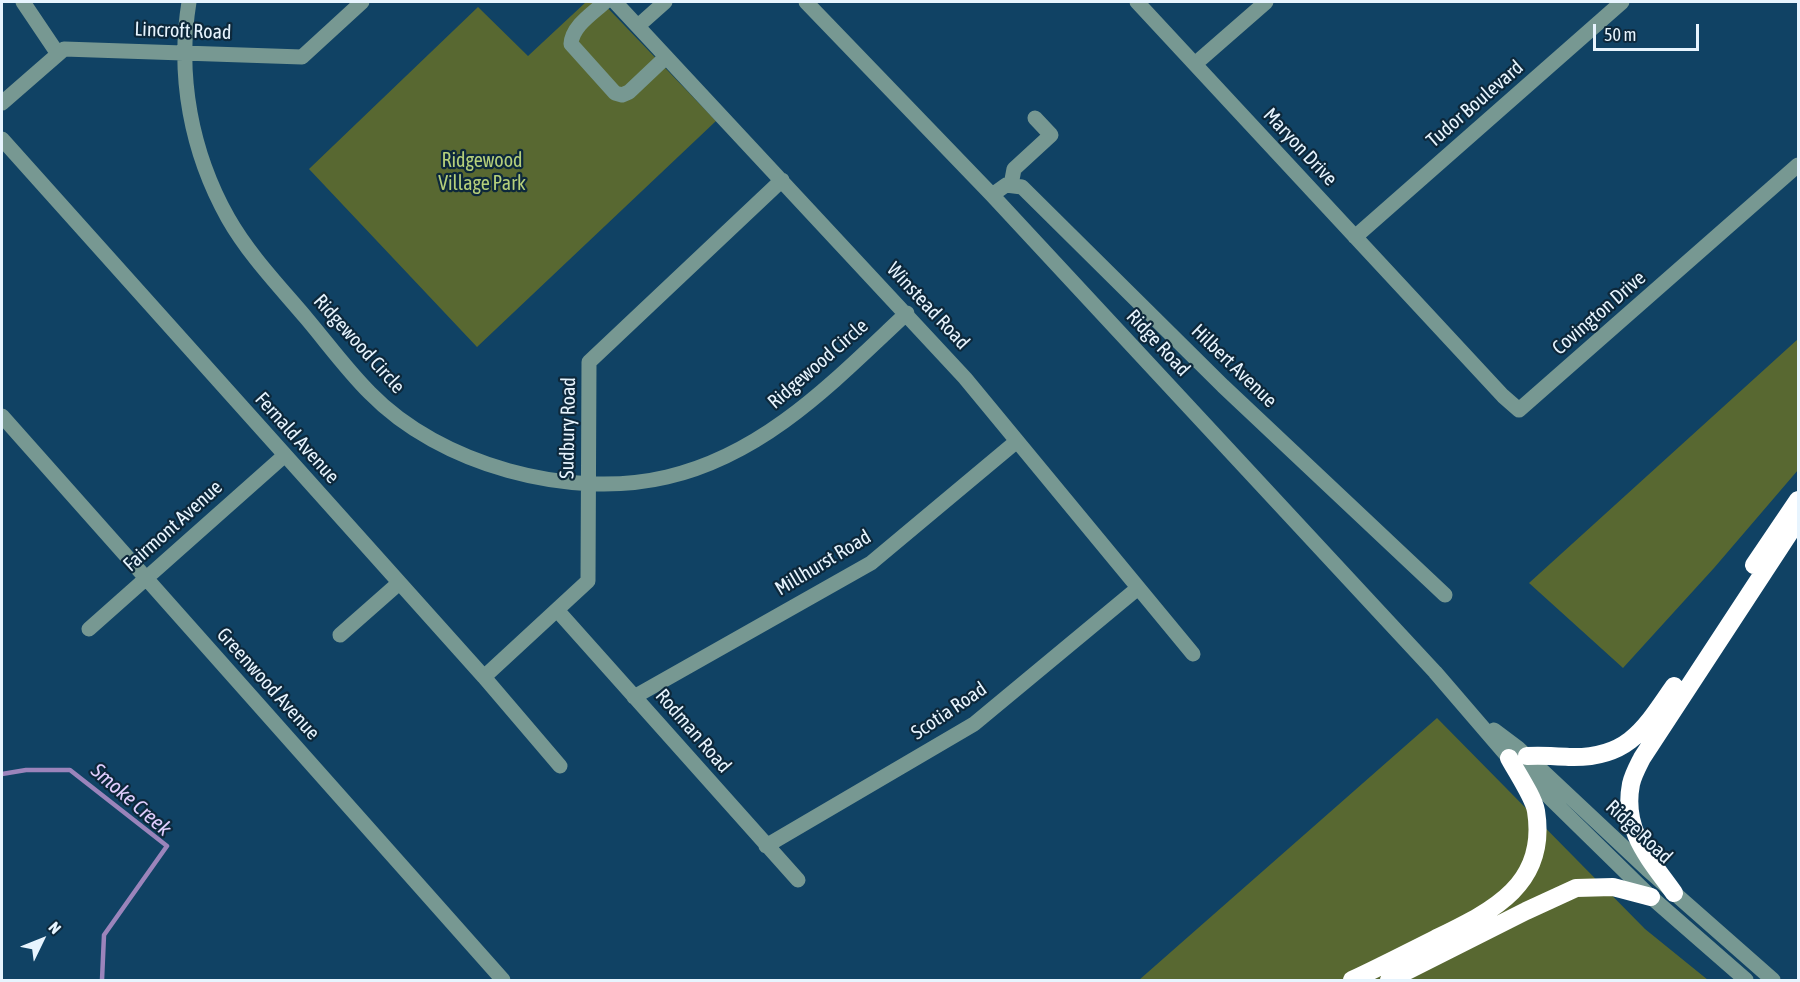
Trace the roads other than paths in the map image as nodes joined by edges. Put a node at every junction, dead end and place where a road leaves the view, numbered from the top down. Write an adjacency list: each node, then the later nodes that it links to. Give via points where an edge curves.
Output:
1 (23, 2): 13 (street)
2 (189, 2): 12 (street, Ridgewood Circle)
3 (362, 2): 12 (street, Lincroft Road, via 302,57)
4 (605, 2): 14 (street, via 577,28 571,44 615,93 629,92)
5 (615, 2): 11 (street, Winstead Road)
6 (665, 2): 11 (street)
7 (806, 2): 22 (street, Ridge Road)
8 (1137, 2): 15 (street, Maryon Drive)
9 (1266, 2): 15 (street)
10 (1622, 2): 23 (street, Tudor Boulevard)
11 (638, 26): 14 (street, Winstead Road)
12 (183, 52): 13 (street, Lincroft Road, via 64,49); 29 (street, Ridgewood Circle, via 195,136 229,220 269,275 370,393 408,423 477,461 548,480)
13 (58, 54): 16 (street)
14 (666, 57): 20 (street, Winstead Road)
15 (1195, 64): 23 (street, Maryon Drive)
16 (2, 104)
17 (1035, 118): 21 (street, via 1051,135 1014,169)
18 (2, 139): 28 (street, Fernald Avenue)
19 (1798, 165): 25 (street, Covington Drive, via 1519,410)
20 (782, 180): 24 (street, Winstead Road); 29 (street, Sudbury Road, via 589,362)
21 (1011, 185): 22 (street); 35 (street, Hilbert Avenue, via 1022,187 1232,394)
22 (992, 195): 42 (street, Ridge Road, via 1475,716)
23 (1355, 237): 25 (street, Maryon Drive)
24 (907, 313): 27 (street, Winstead Road); 29 (street, Ridgewood Circle, via 811,403 755,442 690,471 666,477)
25 (1433, 321)
26 (2, 416): 32 (street, Greenwood Avenue)
27 (1017, 441): 34 (street, Winstead Road); 41 (street, Millhurst Road, via 871,563)
28 (285, 455): 32 (street, Fairmont Avenue); 33 (street, Fernald Avenue)
29 (588, 483): 36 (street, Sudbury Road, via 588,581)
30 (1798, 500): 42 (highway, via 1641,733 1619,748 1596,756)
31 (1798, 520): 46 (highway, via 1642,758 1631,783 1630,814 1638,844)
32 (145, 579): 37 (street, Fairmont Avenue); 49 (street, Greenwood Avenue)
33 (399, 583): 38 (street); 40 (street, Fernald Avenue)
34 (1138, 588): 39 (street, Winstead Road); 44 (street, Scotia Road, via 974,724)
35 (1445, 595)
36 (557, 610): 40 (street, Sudbury Road); 41 (street, Rodman Road)
37 (89, 628)
38 (340, 635)
39 (1193, 654)
40 (484, 677): 43 (street, Fernald Avenue)
41 (634, 697): 44 (street, Rodman Road)
42 (1518, 757): 46 (street, Ridge Road); 47 (street, Ridge Road); 50 (highway, via 1536,808 1538,832 1534,854 1523,877 1508,896 1485,914)
43 (560, 766)
44 (766, 846): 45 (street, Rodman Road)
45 (798, 880)
46 (1674, 893): 52 (street, Ridge Road)
47 (1651, 897): 48 (street, Ridge Road); 51 (highway, via 1612,887 1576,888)
48 (1740, 975)
49 (503, 981)
50 (1352, 981)
51 (1389, 981)
52 (1773, 981)

